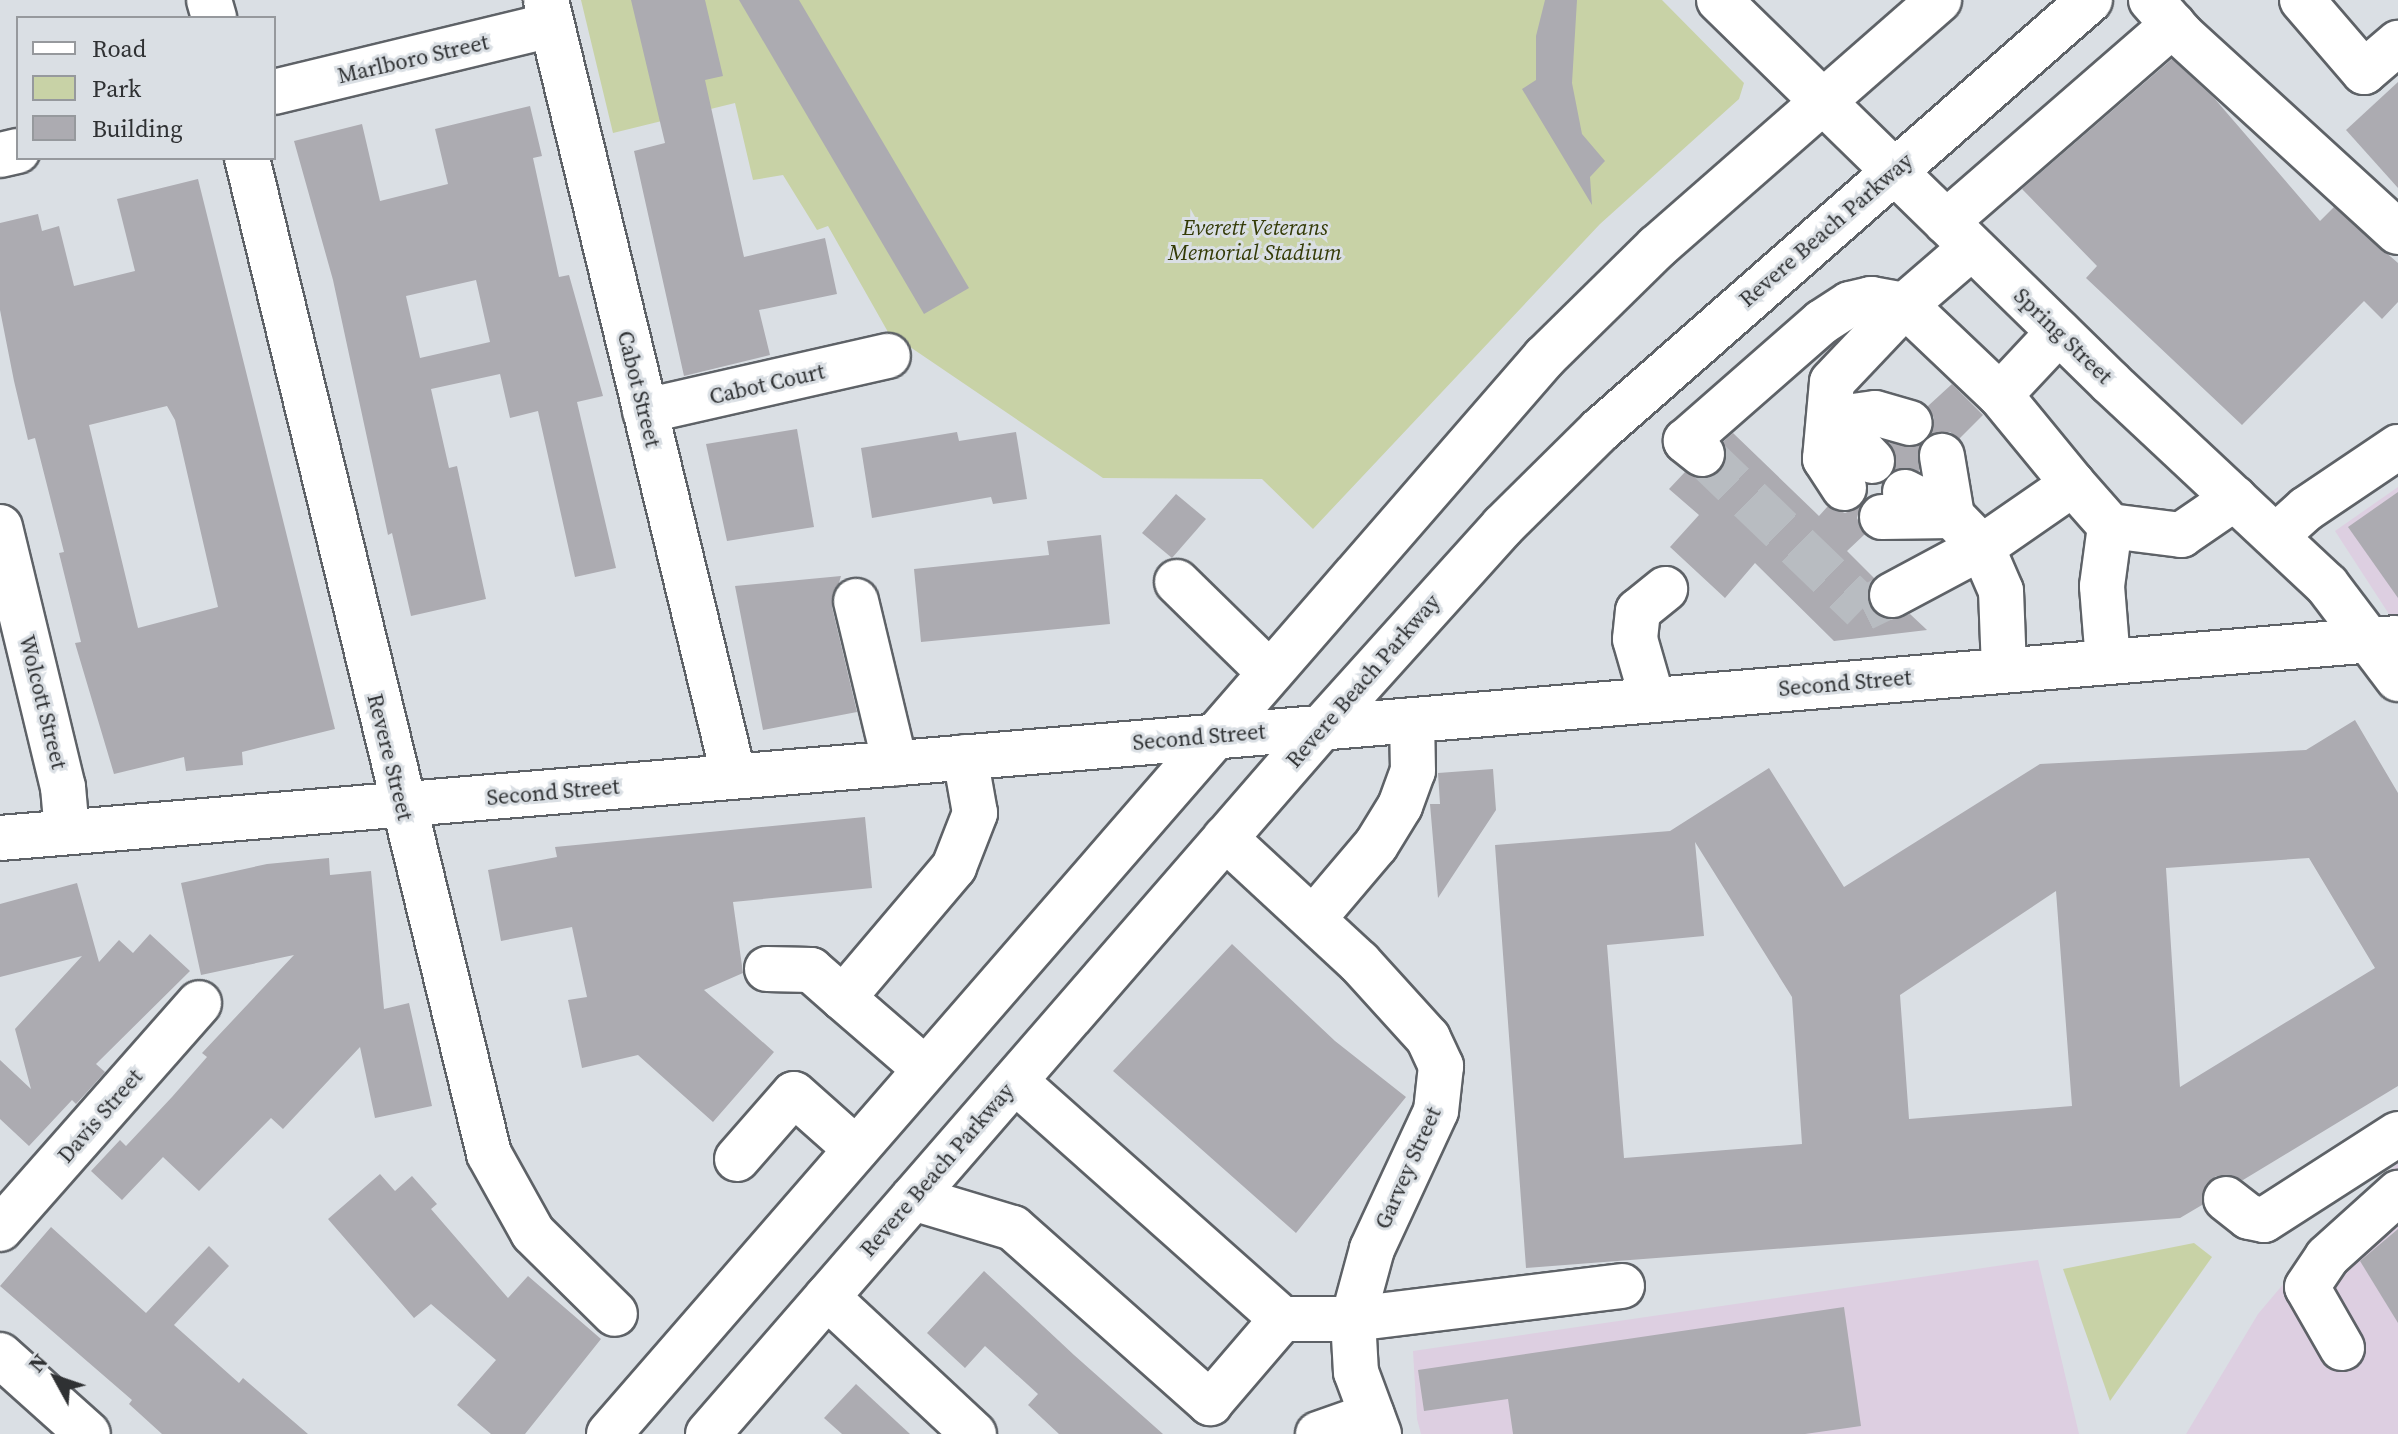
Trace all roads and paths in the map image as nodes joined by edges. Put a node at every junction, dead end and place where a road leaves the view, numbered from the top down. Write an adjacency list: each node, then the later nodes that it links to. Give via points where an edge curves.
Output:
1 (1719, 0): 9 (main road, Spring Street)
2 (1939, 0): 9 (main road)
3 (2090, 0): 11 (main road, Revere Beach Parkway)
4 (2302, 0): 7 (main road, via 2364,72)
5 (548, 12): 8 (main road, Marlboro Street); 18 (main road, Cabot Street)
6 (2162, 12): 12 (main road); 13 (main road)
7 (2398, 43)
8 (276, 91)
9 (1823, 101): 11 (main road, Spring Street); 40 (main road, via 1657,247 1553,349)
10 (247, 160): 49 (main road, Revere Street)
11 (1893, 170): 13 (main road, Spring Street); 44 (main road, Revere Beach Parkway, via 1567,463 1452,580)
12 (2398, 232)
13 (1959, 235): 14 (main road); 15 (main road, Spring Street)
14 (1905, 305): 17 (main road); 19 (main road, via 1832,382); 22 (main road, via 1871,299 1850,304 1822,322 1686,441)
15 (2059, 332): 17 (main road); 26 (main road, Spring Street)
16 (888, 356): 18 (main road, Cabot Court)
17 (2000, 395): 25 (main road)
18 (645, 411): 48 (main road, Cabot Street)
19 (1832, 419): 20 (main road, via 1875,413); 24 (main road)
20 (1910, 423)
21 (2398, 447): 31 (main road, via 2306,509)
22 (1702, 454)
23 (1942, 456): 28 (main road)
24 (1858, 474)
25 (2073, 484): 29 (main road); 32 (main road)
26 (2235, 498): 29 (main road, via 2181,535); 31 (main road, Spring Street)
27 (1894, 504): 28 (main road)
28 (1952, 516): 32 (main road)
29 (2110, 526): 38 (main road, via 2102,586)
30 (0, 527): 50 (main road, Wolcott Street, via 63,787)
31 (2276, 536): 37 (main road, Spring Street)
32 (1982, 547): 35 (main road); 39 (main road, via 2001,591)
33 (1177, 582): 40 (main road)
34 (1665, 589): 42 (main road, via 1638,611 1635,639)
35 (1892, 595)
36 (856, 601): 47 (main road)
37 (2385, 638): 38 (main road, Second Street); 41 (main road, Spring Street)
38 (2108, 661): 39 (main road, Second Street)
39 (2004, 670): 42 (main road, Second Street)
40 (1269, 672): 45 (main road)
41 (2398, 679)
42 (1652, 698): 43 (main road, Second Street)
43 (1412, 720): 44 (main road, Second Street); 53 (main road, via 1415,756 1400,806 1376,845)
44 (1322, 727): 45 (main road, Second Street); 52 (main road, Revere Beach Parkway)
45 (1213, 736): 46 (main road, Second Street); 57 (main road)
46 (965, 757): 47 (main road, Second Street); 55 (main road, via 975,813 954,867)
47 (895, 763): 48 (main road, Second Street)
48 (734, 777): 49 (main road, Second Street)
49 (401, 804): 50 (main road, Second Street); 68 (main road, Revere Street, via 489,1154 533,1233)
50 (67, 832): 51 (main road, Second Street)
51 (0, 838)
52 (1225, 838): 53 (main road, Garvey Street); 58 (main road, Revere Beach Parkway)
53 (1314, 918): 70 (main road, Garvey Street, via 1428,1038 1441,1066 1436,1111 1372,1249)
54 (767, 969): 55 (main road, via 811,970)
55 (843, 998): 57 (main road)
56 (199, 1003): 65 (main road, Davis Street)
57 (925, 1069): 60 (main road)
58 (1015, 1081): 63 (main road, Revere Beach Parkway); 69 (main road)
59 (2398, 1134): 64 (main road, via 2264,1220 2249,1217)
60 (856, 1149): 61 (main road, via 794,1094); 75 (main road)
61 (737, 1159)
62 (2398, 1193): 71 (main road, via 2327,1257 2307,1287)
63 (913, 1198): 67 (main road, Revere Beach Parkway); 69 (main road, via 1013,1228 1210,1403)
64 (2226, 1199)
65 (0, 1229)
66 (1622, 1286): 70 (main road)
67 (827, 1297): 76 (main road, Revere Beach Parkway); 77 (main road)
68 (615, 1314)
69 (1282, 1319): 70 (main road)
70 (1353, 1319): 73 (main road, Garvey Street, via 1356,1372)
71 (2342, 1348)
72 (0, 1355): 74 (main road)
73 (1375, 1424): 78 (main road)
74 (88, 1434)
75 (609, 1434)
76 (708, 1434)
77 (974, 1434)
78 (1318, 1434)

